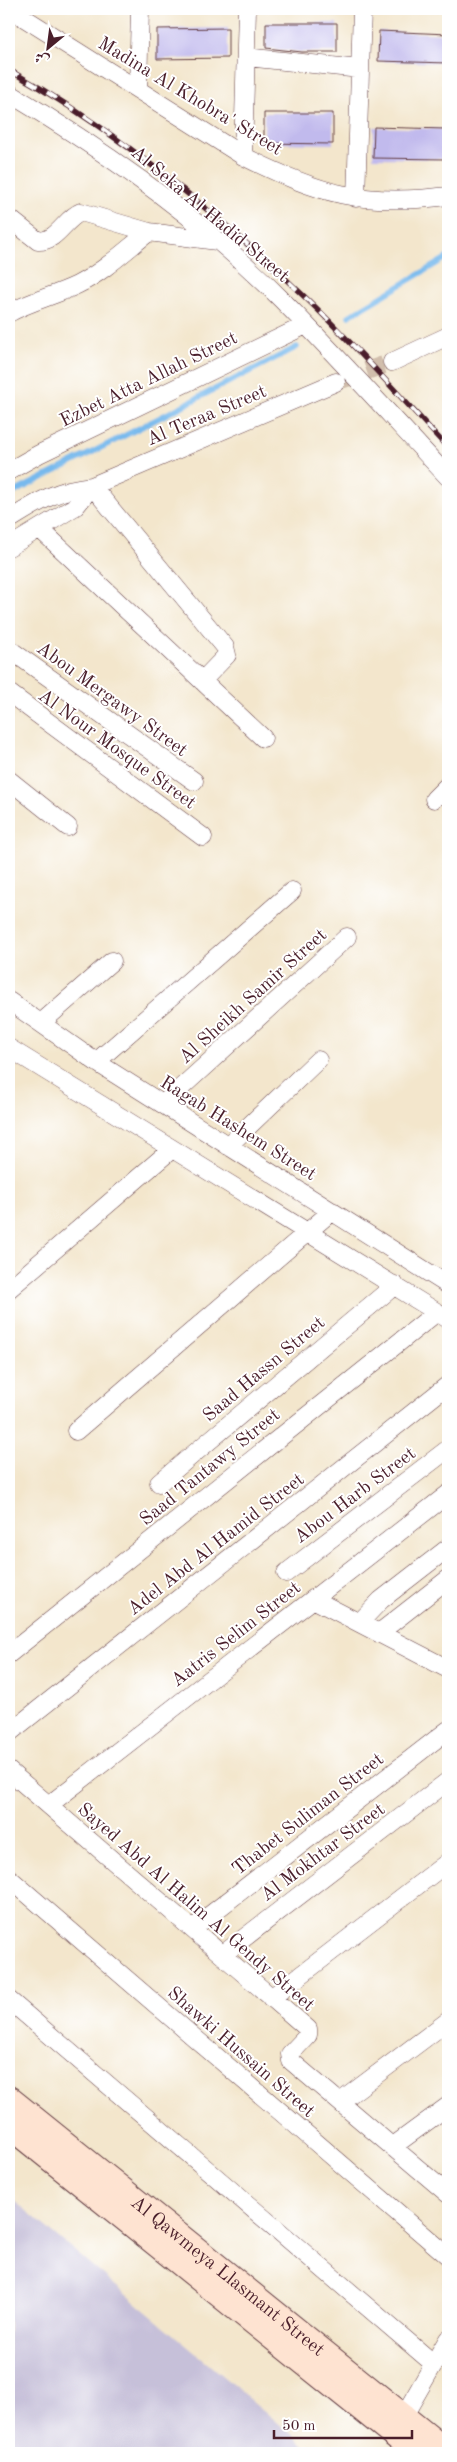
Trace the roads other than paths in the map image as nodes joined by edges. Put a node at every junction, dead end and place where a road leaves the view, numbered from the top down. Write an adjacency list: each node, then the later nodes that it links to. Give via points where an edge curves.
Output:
1 (10, 9): 7 (street, Madina Al Khobra' Street)
2 (140, 9): 7 (street)
3 (247, 9): 5 (street)
4 (362, 9): 6 (street)
5 (246, 57): 6 (street); 9 (street)
6 (360, 69): 11 (street)
7 (138, 89): 9 (street, Madina Al Khobra' Street)
8 (9, 93): 14 (street, Al Seka Al Hadid Street, via 79,136)
9 (243, 156): 11 (street, Madina Al Khobra' Street, via 317,189)
10 (448, 196): 11 (street, Madina Al Khobra' Street, via 408,201)
11 (356, 198)
12 (13, 228): 13 (street, via 42,241 81,212)
13 (149, 232): 14 (street); 15 (street, via 90,277)
14 (217, 241): 16 (street, Al Seka Al Hadid Street)
15 (9, 313)
16 (306, 325): 20 (street, Ezbet Atta Allah Street); 21 (street, Al Seka Al Hadid Street)
17 (448, 336): 18 (street)
18 (392, 362)
19 (336, 382): 22 (street, Al Teraa Street)
20 (9, 471)
21 (448, 477)
22 (92, 486): 23 (street, Al Teraa Street, via 66,489); 24 (street, Al Teraa Street, via 76,506); 27 (street, via 225,647 227,655)
23 (9, 520)
24 (40, 529): 25 (street, Al Teraa Street); 27 (street)
25 (9, 547)
26 (9, 649): 31 (street, Abou Mergawy Street)
27 (202, 682): 29 (street)
28 (9, 693): 35 (street, Al Nour Mosque Street)
29 (263, 738)
30 (9, 780): 34 (street)
31 (194, 781)
32 (448, 785): 33 (street)
33 (434, 799)
34 (68, 827)
35 (203, 837)
36 (292, 891): 43 (street)
37 (347, 937): 44 (street, Al Sheikh Samir Street)
38 (112, 961): 40 (street)
39 (9, 1000): 40 (street, Ragab Hashem Street)
40 (41, 1023): 43 (street, Ragab Hashem Street)
41 (10, 1051): 46 (street)
42 (318, 1060): 45 (street)
43 (96, 1062): 44 (street, Ragab Hashem Street)
44 (163, 1104): 45 (street, Ragab Hashem Street)
45 (228, 1146): 47 (street, Ragab Hashem Street)
46 (172, 1149): 48 (street); 51 (street)
47 (332, 1211): 48 (street); 50 (street, Ragab Hashem Street)
48 (307, 1232): 49 (street); 54 (street)
49 (395, 1285): 52 (street); 56 (street, Saad Hassn Street)
50 (448, 1285)
51 (9, 1289)
52 (442, 1316): 64 (street, Saad Tantawy Street)
53 (448, 1385): 67 (street, Adel Abd Al Hamid Street)
54 (76, 1431)
55 (448, 1449): 59 (street, Abou Harb Street)
56 (159, 1483)
57 (448, 1494): 61 (street, Aatris Selim Street)
58 (448, 1548): 62 (street, via 381,1600)
59 (286, 1574)
60 (448, 1579): 63 (street)
61 (313, 1599): 62 (street); 70 (street, Aatris Selim Street)
62 (360, 1622): 63 (street)
63 (379, 1633): 65 (street)
64 (9, 1654)
65 (448, 1669)
66 (448, 1730): 73 (street, Thabet Suliman Street)
67 (9, 1733)
68 (11, 1777): 70 (street, Sayed Abd Al Halim Al Gendy Street)
69 (448, 1782): 74 (street, Al Mokhtar Street)
70 (48, 1805): 73 (street, Sayed Abd Al Halim Al Gendy Street)
71 (448, 1862): 75 (street)
72 (9, 1878): 84 (street, Shawki Hussain Street)
73 (192, 1929): 74 (street, Sayed Abd Al Halim Al Gendy Street)
74 (222, 1955): 75 (street, Sayed Abd Al Halim Al Gendy Street)
75 (271, 1998): 79 (street, Sayed Abd Al Halim Al Gendy Street, via 308,2031 290,2054 290,2060)
76 (9, 2000): 86 (street)
77 (448, 2021): 79 (street)
78 (9, 2098): 87 (main road, Al Qawmeya Llasmant Street)
79 (340, 2102): 82 (street, Sayed Abd Al Halim Al Gendy Street)
80 (448, 2106): 82 (street)
81 (9, 2126): 87 (main road, Al Qawmeya Llasmant Street)
82 (392, 2147): 83 (street, Sayed Abd Al Halim Al Gendy Street)
83 (448, 2194)
84 (448, 2256)
85 (448, 2339): 86 (street)
86 (440, 2361): 87 (street)
87 (398, 2426): 88 (main road, Al Qawmeya Llasmant Street); 89 (main road, Al Qawmeya Llasmant Street)
88 (448, 2452)
89 (416, 2453)

